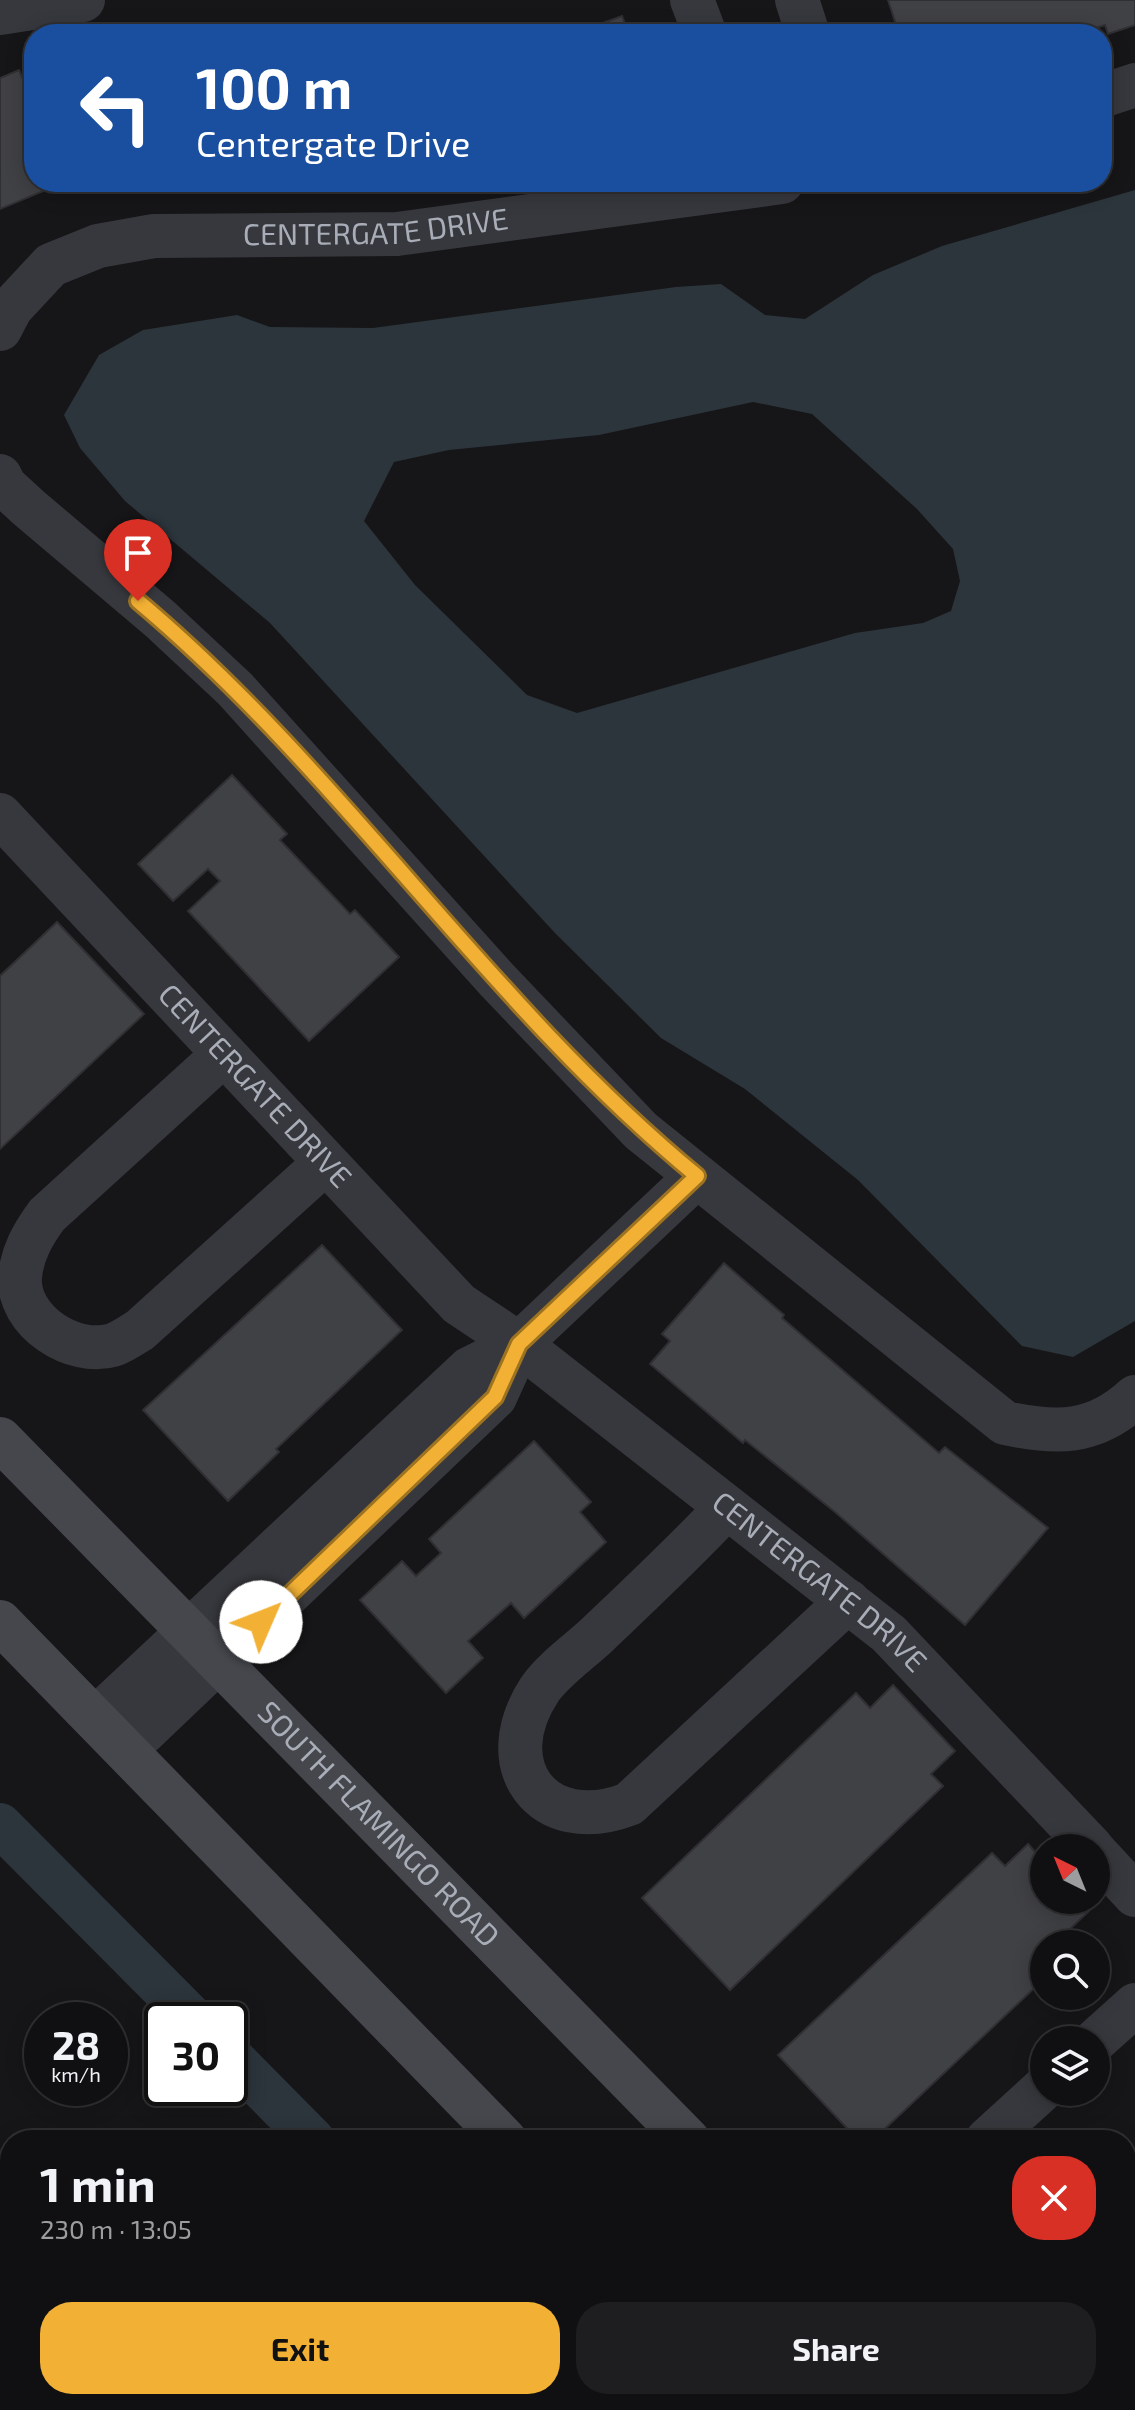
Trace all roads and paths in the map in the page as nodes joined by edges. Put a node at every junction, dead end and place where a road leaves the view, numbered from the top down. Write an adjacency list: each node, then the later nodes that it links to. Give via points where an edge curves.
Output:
1 (83, 0): 4 (street)
2 (692, 0): 5 (street)
3 (797, 0): 6 (street)
4 (0, 13)
5 (701, 24)
6 (805, 24)
7 (1135, 85): 8 (street)
8 (1112, 93)
9 (698, 192): 10 (street, CENTERGATE DRIVE, via 397,234 154,236 98,246 51,265 11,308)
10 (0, 329)
11 (0, 476): 15 (street, via 21,501 235,689 497,980 641,1131)
12 (0, 815): 13 (street, CENTERGATE DRIVE)
13 (224, 1054): 14 (street, CENTERGATE DRIVE); 14 (street, via 47,1215 29,1239 20,1280 30,1312 54,1336 81,1347 113,1345 140,1330)
14 (325, 1163): 16 (street, CENTERGATE DRIVE, via 459,1304)
15 (697, 1176): 16 (street); 17 (street, via 1005,1423 1044,1431 1087,1428)
16 (519, 1344): 19 (street, via 469,1369); 20 (street, CENTERGATE DRIVE)
17 (1135, 1397)
18 (0, 1439): 23 (main road, SOUTH FLAMINGO ROAD)
19 (395, 1465): 23 (street); 24 (street)
20 (727, 1507): 21 (street, CENTERGATE DRIVE); 21 (street, via 541,1688 521,1730 521,1762 530,1787 545,1802 575,1813 604,1814 629,1804)
21 (848, 1601): 27 (street, CENTERGATE DRIVE, via 889,1634)
22 (0, 1622): 25 (main road)
23 (189, 1630): 24 (main road, SOUTH FLAMINGO ROAD); 25 (street)
24 (220, 1661): 26 (street); 34 (main road, SOUTH FLAMINGO ROAD)
25 (96, 1718): 26 (main road)
26 (126, 1749): 33 (main road)
27 (1079, 1834)
28 (1110, 1868): 29 (street)
29 (1135, 1895)
30 (1135, 2005): 31 (street)
31 (1110, 2027)
32 (1030, 2101): 35 (street)
33 (495, 2130)
34 (678, 2130)
35 (998, 2130)

